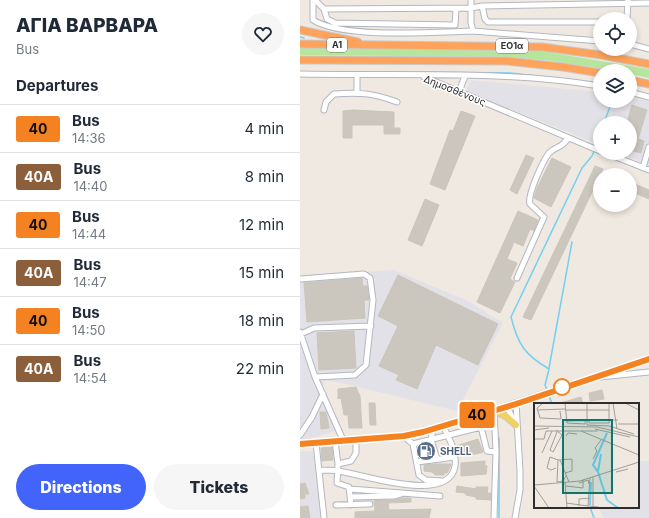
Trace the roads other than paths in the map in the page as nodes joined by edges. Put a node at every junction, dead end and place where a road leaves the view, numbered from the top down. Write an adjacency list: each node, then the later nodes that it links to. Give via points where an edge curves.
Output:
1 (314, 0): 7 (street); 12 (street, via 313,20 320,24 356,31)
2 (471, 0): 6 (street)
3 (628, 2): 4 (street); 5 (street); 9 (street)
4 (649, 3)
5 (482, 6): 6 (street); 10 (street, via 488,22)
6 (471, 8): 8 (street); 12 (street)
7 (324, 9): 8 (street); 8 (street, via 327,19 335,23 455,25)
8 (456, 9)
9 (627, 12)
10 (593, 22)
11 (300, 30): 15 (highway)
12 (473, 31): 13 (street)
13 (593, 40)
14 (300, 44): 15 (highway, Α1)
15 (374, 46): 19 (highway, ΕΟ1α, via 542,47)
16 (637, 46): 17 (street)
17 (649, 49)
18 (300, 60): 20 (highway, ΕΟ1α, via 507,61)
19 (649, 64)
20 (593, 72)
21 (300, 74): 22 (street, Δημοσθένους)
22 (357, 75): 23 (street, Δημοσθένους); 28 (street)
23 (421, 76): 24 (street); 29 (street, Δημοσθένους)
24 (465, 76): 27 (street, via 533,78); 29 (street)
25 (637, 81): 26 (highway)
26 (649, 84)
27 (593, 85)
28 (357, 92): 32 (street, via 376,94); 33 (street, via 334,94 326,102)
29 (459, 92): 34 (street, Δημοσθένους)
30 (637, 94): 31 (street)
31 (649, 98)
32 (397, 102)
33 (324, 110)
34 (568, 138): 36 (street, Δημοσθένους); 40 (street, via 564,145 549,152 529,195 530,204 544,217)
35 (649, 147): 38 (street)
36 (593, 148)
37 (623, 160): 38 (street)
38 (643, 168): 39 (street)
39 (649, 170)
40 (517, 278)
41 (300, 279): 42 (street, via 364,274 370,278 372,285)
42 (371, 326): 43 (street, via 314,328); 46 (street, via 366,365 362,370 355,375)
43 (300, 333): 46 (street)
44 (649, 359): 47 (main road)
45 (649, 372): 47 (street)
46 (315, 377): 48 (street)
47 (593, 377): 49 (main road)
48 (323, 394): 55 (street); 57 (street)
49 (516, 404): 50 (main road); 53 (street)
50 (507, 406): 51 (main road); 53 (street)
51 (494, 410): 52 (main road); 53 (main road, via 507,417); 65 (street)
52 (443, 426): 54 (main road); 56 (street)
53 (517, 428): 80 (street, via 520,477)
54 (433, 429): 58 (main road, via 404,436); 60 (street)
55 (300, 435)
56 (448, 436): 60 (street); 65 (street, via 481,427 487,451); 66 (street)
57 (343, 440): 58 (main road); 61 (main road)
58 (356, 440): 69 (street, via 356,453 351,461)
59 (408, 440): 64 (street)
60 (430, 440): 64 (street); 67 (street)
61 (335, 441): 62 (main road); 69 (street)
62 (316, 443): 63 (main road); 70 (street)
63 (300, 444)
64 (413, 444): 68 (street)
65 (496, 452): 82 (street)
66 (455, 457): 67 (street); 72 (street, via 454,472)
67 (437, 459): 68 (street)
68 (417, 462): 72 (street, via 419,475 426,480)
69 (338, 464): 71 (street)
70 (320, 470): 71 (street); 81 (street)
71 (337, 471): 72 (street, via 419,486 433,486); 73 (street, via 337,483)
72 (445, 481)
73 (350, 489): 74 (street); 76 (street)
74 (403, 493): 75 (street); 76 (street, via 395,496)
75 (440, 496)
76 (350, 497): 77 (street)
77 (351, 504): 78 (street); 79 (street)
78 (370, 504)
79 (336, 505)
80 (515, 516)
81 (324, 518)
82 (494, 518)

